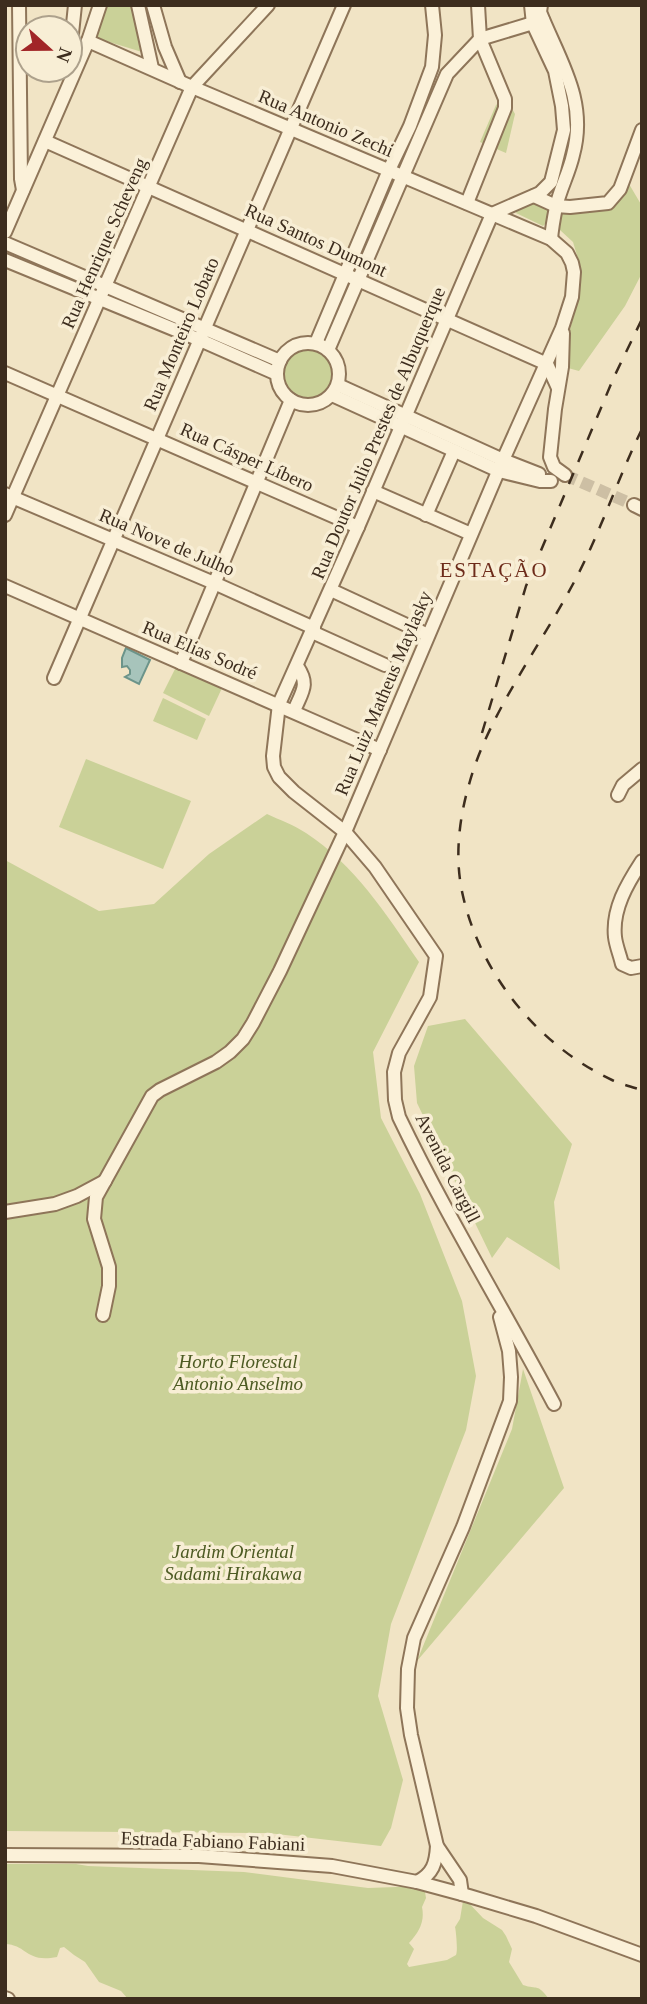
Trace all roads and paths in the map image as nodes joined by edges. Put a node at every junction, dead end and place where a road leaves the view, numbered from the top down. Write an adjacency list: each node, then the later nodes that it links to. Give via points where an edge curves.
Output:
1 (19, 5): 24 (street)
2 (100, 5): 13 (street)
3 (138, 5): 14 (street)
4 (153, 5): 16 (street, via 165,47)
5 (268, 5): 16 (street, Rua Henrique Scheveng)
6 (344, 5): 18 (street, Rua Monteiro Lobato)
7 (432, 5): 21 (street, via 432,67)
8 (478, 5): 12 (street)
9 (531, 5): 11 (street)
10 (541, 5): 11 (street)
11 (538, 22): 12 (street); 25 (street, via 555,71 564,130 551,183); 27 (street, via 569,78 577,125 573,155)
12 (480, 39): 22 (street, via 447,74); 26 (street, via 505,108)
13 (88, 41): 14 (street, Rua Antonio Zechi); 17 (street)
14 (152, 68): 16 (street, Rua Antonio Zechi)
15 (66, 84): 17 (street)
16 (186, 84): 18 (street, Rua Antonio Zechi); 23 (street, Rua Henrique Scheveng)
17 (65, 95): 20 (street)
18 (289, 128): 21 (street, Rua Antonio Zechi); 29 (street, Rua Monteiro Lobato)
19 (642, 130): 27 (street, via 616,196 608,203)
20 (45, 141): 23 (street, Rua Santos Dumont); 24 (street)
21 (389, 170): 22 (street, Rua Antonio Zechi); 34 (street)
22 (403, 176): 26 (street, Rua Antonio Zechi); 35 (street)
23 (149, 187): 29 (street, Rua Santos Dumont); 36 (street, Rua Henrique Scheveng)
24 (23, 191): 30 (street)
25 (534, 196): 27 (street); 28 (street)
26 (467, 203): 28 (street, Rua Antonio Zechi)
27 (556, 206): 31 (street)
28 (492, 214): 31 (street, Rua Antonio Zechi); 37 (street, Rua Doutor Julio Prestes de Albuquerque)
29 (246, 231): 34 (street, Rua Santos Dumont); 39 (street, Rua Monteiro Lobato)
30 (5, 233)
31 (551, 239): 38 (street, Rua Luiz Matheus Maylasky, via 567,253 574,272)
32 (5, 243): 36 (street)
33 (5, 260): 36 (street)
34 (345, 274): 35 (street, Rua Santos Dumont); 40 (street)
35 (358, 280): 37 (street, Rua Santos Dumont); 41 (street)
36 (104, 293): 39 (street); 47 (street, Rua Henrique Scheveng)
37 (448, 320): 42 (street, Rua Santos Dumont); 49 (street, Rua Doutor Julio Prestes de Albuquerque)
38 (562, 328): 42 (street, Rua Luiz Matheus Maylasky); 45 (street)
39 (202, 335): 43 (street); 50 (street, Rua Monteiro Lobato)
40 (316, 343): 41 (street); 43 (street, via 295,346)
41 (328, 349): 46 (street, via 339,366)
42 (547, 364): 45 (street); 52 (street, Rua Luiz Matheus Maylasky)
43 (278, 368): 48 (street, via 279,384)
44 (5, 373): 47 (street, Rua Cásper Líbero)
45 (558, 388): 53 (street, via 550,457)
46 (335, 390): 48 (street, via 316,405); 49 (street)
47 (58, 396): 50 (street, Rua Cásper Líbero); 56 (street, Rua Henrique Scheveng)
48 (291, 400): 54 (street)
49 (403, 422): 51 (street); 52 (street); 55 (street, Rua Doutor Julio Prestes de Albuquerque)
50 (158, 439): 54 (street, Rua Cásper Líbero); 61 (street, Rua Monteiro Lobato)
51 (454, 451): 52 (street); 58 (street)
52 (501, 465): 60 (street, Rua Luiz Matheus Maylasky)
53 (565, 475)
54 (257, 483): 59 (street, Rua Cásper Líbero); 62 (street)
55 (373, 491): 58 (street); 59 (street, Rua Doutor Julio Prestes de Albuquerque)
56 (9, 495): 57 (street, Rua Henrique Scheveng); 61 (street, Rua Nove de Julho)
57 (5, 515)
58 (426, 515): 60 (street)
59 (359, 527): 64 (street, Rua Doutor Julio Prestes de Albuquerque)
60 (471, 534): 67 (street, Rua Luiz Matheus Maylasky)
61 (114, 540): 62 (street, Rua Nove de Julho); 65 (street, Rua Monteiro Lobato)
62 (214, 583): 66 (street, Rua Nove de Julho); 68 (street)
63 (5, 586): 65 (street, Rua Elias Sodré)
64 (331, 590): 66 (street, Rua Doutor Julio Prestes de Albuquerque); 67 (street)
65 (80, 619): 68 (street, Rua Elias Sodré); 71 (street, Rua Monteiro Lobato)
66 (313, 630): 69 (street, Rua Nove de Julho); 70 (street, Rua Doutor Julio Prestes de Albuquerque)
67 (428, 635): 74 (street, Rua Luiz Matheus Maylasky)
68 (181, 663): 72 (street, Rua Elias Sodré)
69 (385, 665)
70 (297, 666): 72 (street, Rua Doutor Julio Prestes de Albuquerque); 73 (street, Rua Doutor Julio Prestes de Albuquerque, via 305,683)
71 (54, 678)
72 (279, 704): 73 (street, Rua Elias Sodré); 77 (street, Avenida Cargill, via 273,756 279,777)
73 (294, 710): 74 (street, Rua Elias Sodré)
74 (380, 750): 77 (street, Rua Luiz Matheus Maylasky)
75 (642, 769): 76 (street)
76 (618, 795)
77 (345, 832): 80 (street, Rua Luiz Matheus Maylasky, via 243,1039 230,1052 152,1097); 82 (street, Avenida Cargill, via 436,956 430,997 394,1072 395,1100 407,1133)
78 (642, 861): 79 (street, via 621,897 615,921 622,964)
79 (640, 967)
80 (106, 1181): 81 (street, via 55,1204); 83 (street, Rua Luiz Matheus Maylasky, via 94,1208 109,1267)
81 (5, 1212)
82 (477, 1266): 84 (street, Avenida Cargill); 85 (street, via 503,1325 511,1389 497,1440 414,1639 408,1669 411,1735)
83 (103, 1315)
84 (554, 1405)
85 (437, 1846): 87 (street, via 434,1867); 88 (street, via 460,1880)
86 (5, 1855): 87 (street, Estrada Fabiano Fabiani, via 199,1856 332,1866)
87 (417, 1882): 88 (street, Estrada Fabiano Fabiani)
88 (462, 1894): 89 (street, Estrada Fabiano Fabiani)
89 (642, 1955)

